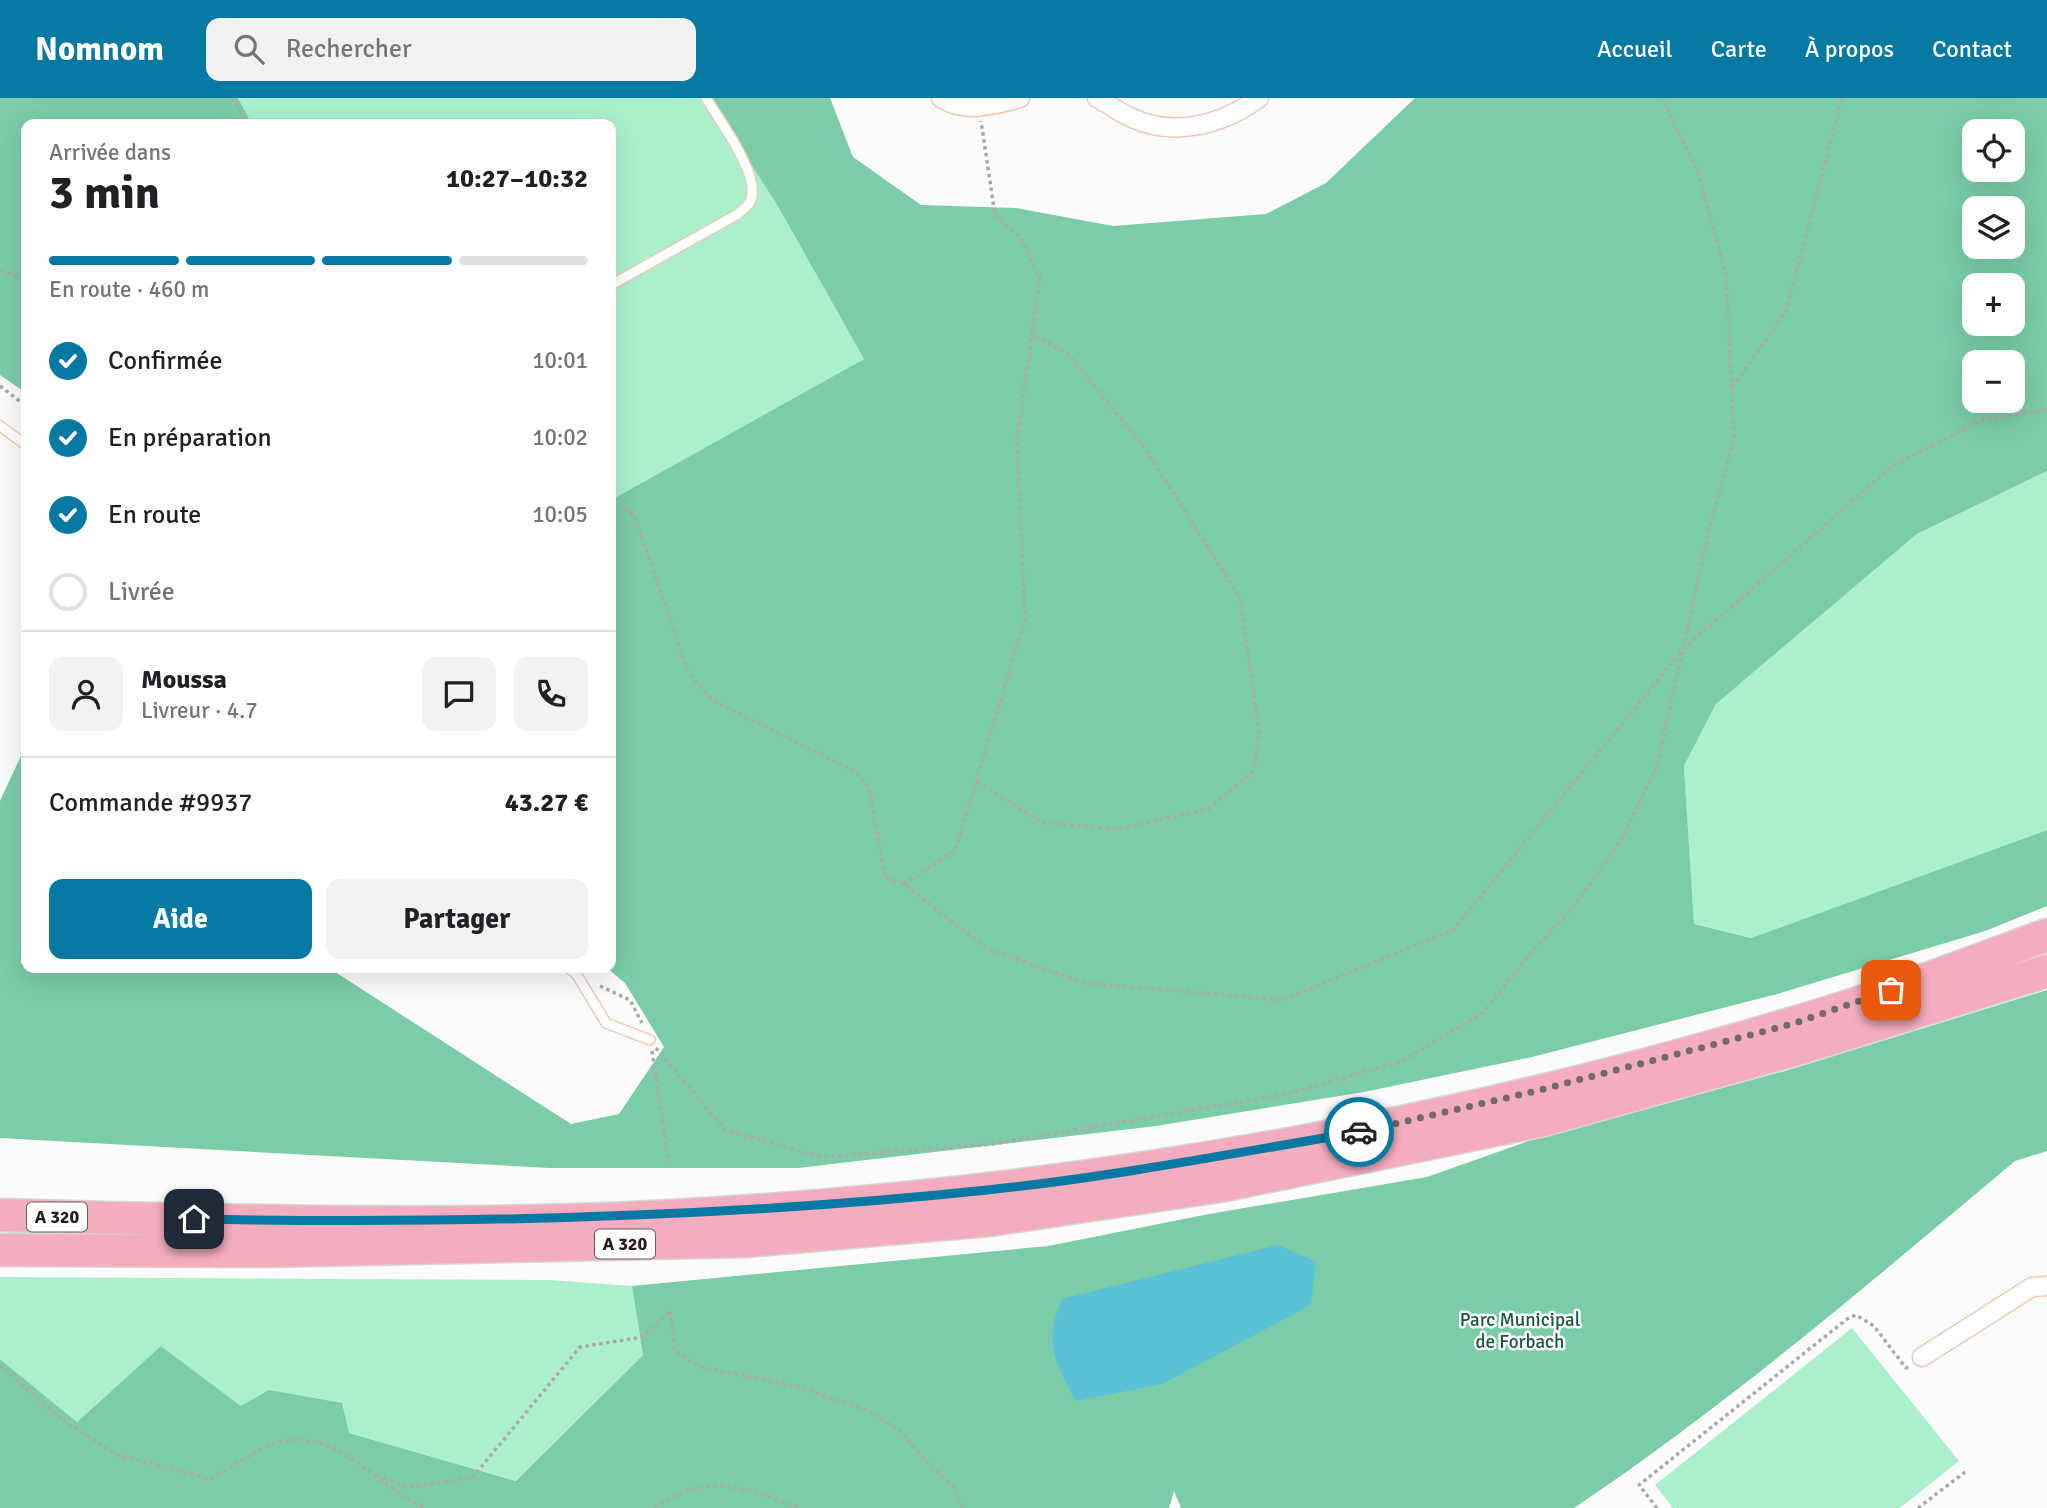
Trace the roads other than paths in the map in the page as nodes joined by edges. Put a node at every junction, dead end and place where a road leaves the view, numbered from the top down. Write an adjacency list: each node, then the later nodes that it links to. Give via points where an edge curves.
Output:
1 (706, 98): 6 (lane, via 751,174 750,203)
2 (942, 98): 3 (street, via 952,105 979,107)
3 (1020, 98)
4 (1097, 98): 5 (street, via 1131,118 1160,127 1191,127 1221,121)
5 (1259, 98)
6 (616, 282)
7 (0, 426): 8 (lane)
8 (21, 441)
9 (2047, 935): 15 (highway, A 320, via 1792,1024 1536,1091 1375,1129 989,1190 719,1214 432,1223)
10 (2047, 971): 16 (highway, A 320, via 1544,1119 1220,1186 990,1220 747,1241 268,1251)
11 (575, 973): 12 (lane, via 606,1023)
12 (650, 1040)
13 (0, 1199): 15 (highway)
14 (0, 1215): 15 (highway, A 320)
15 (114, 1218)
16 (0, 1250)
17 (2047, 1286): 18 (street, via 2032,1287)
18 (1922, 1357)

